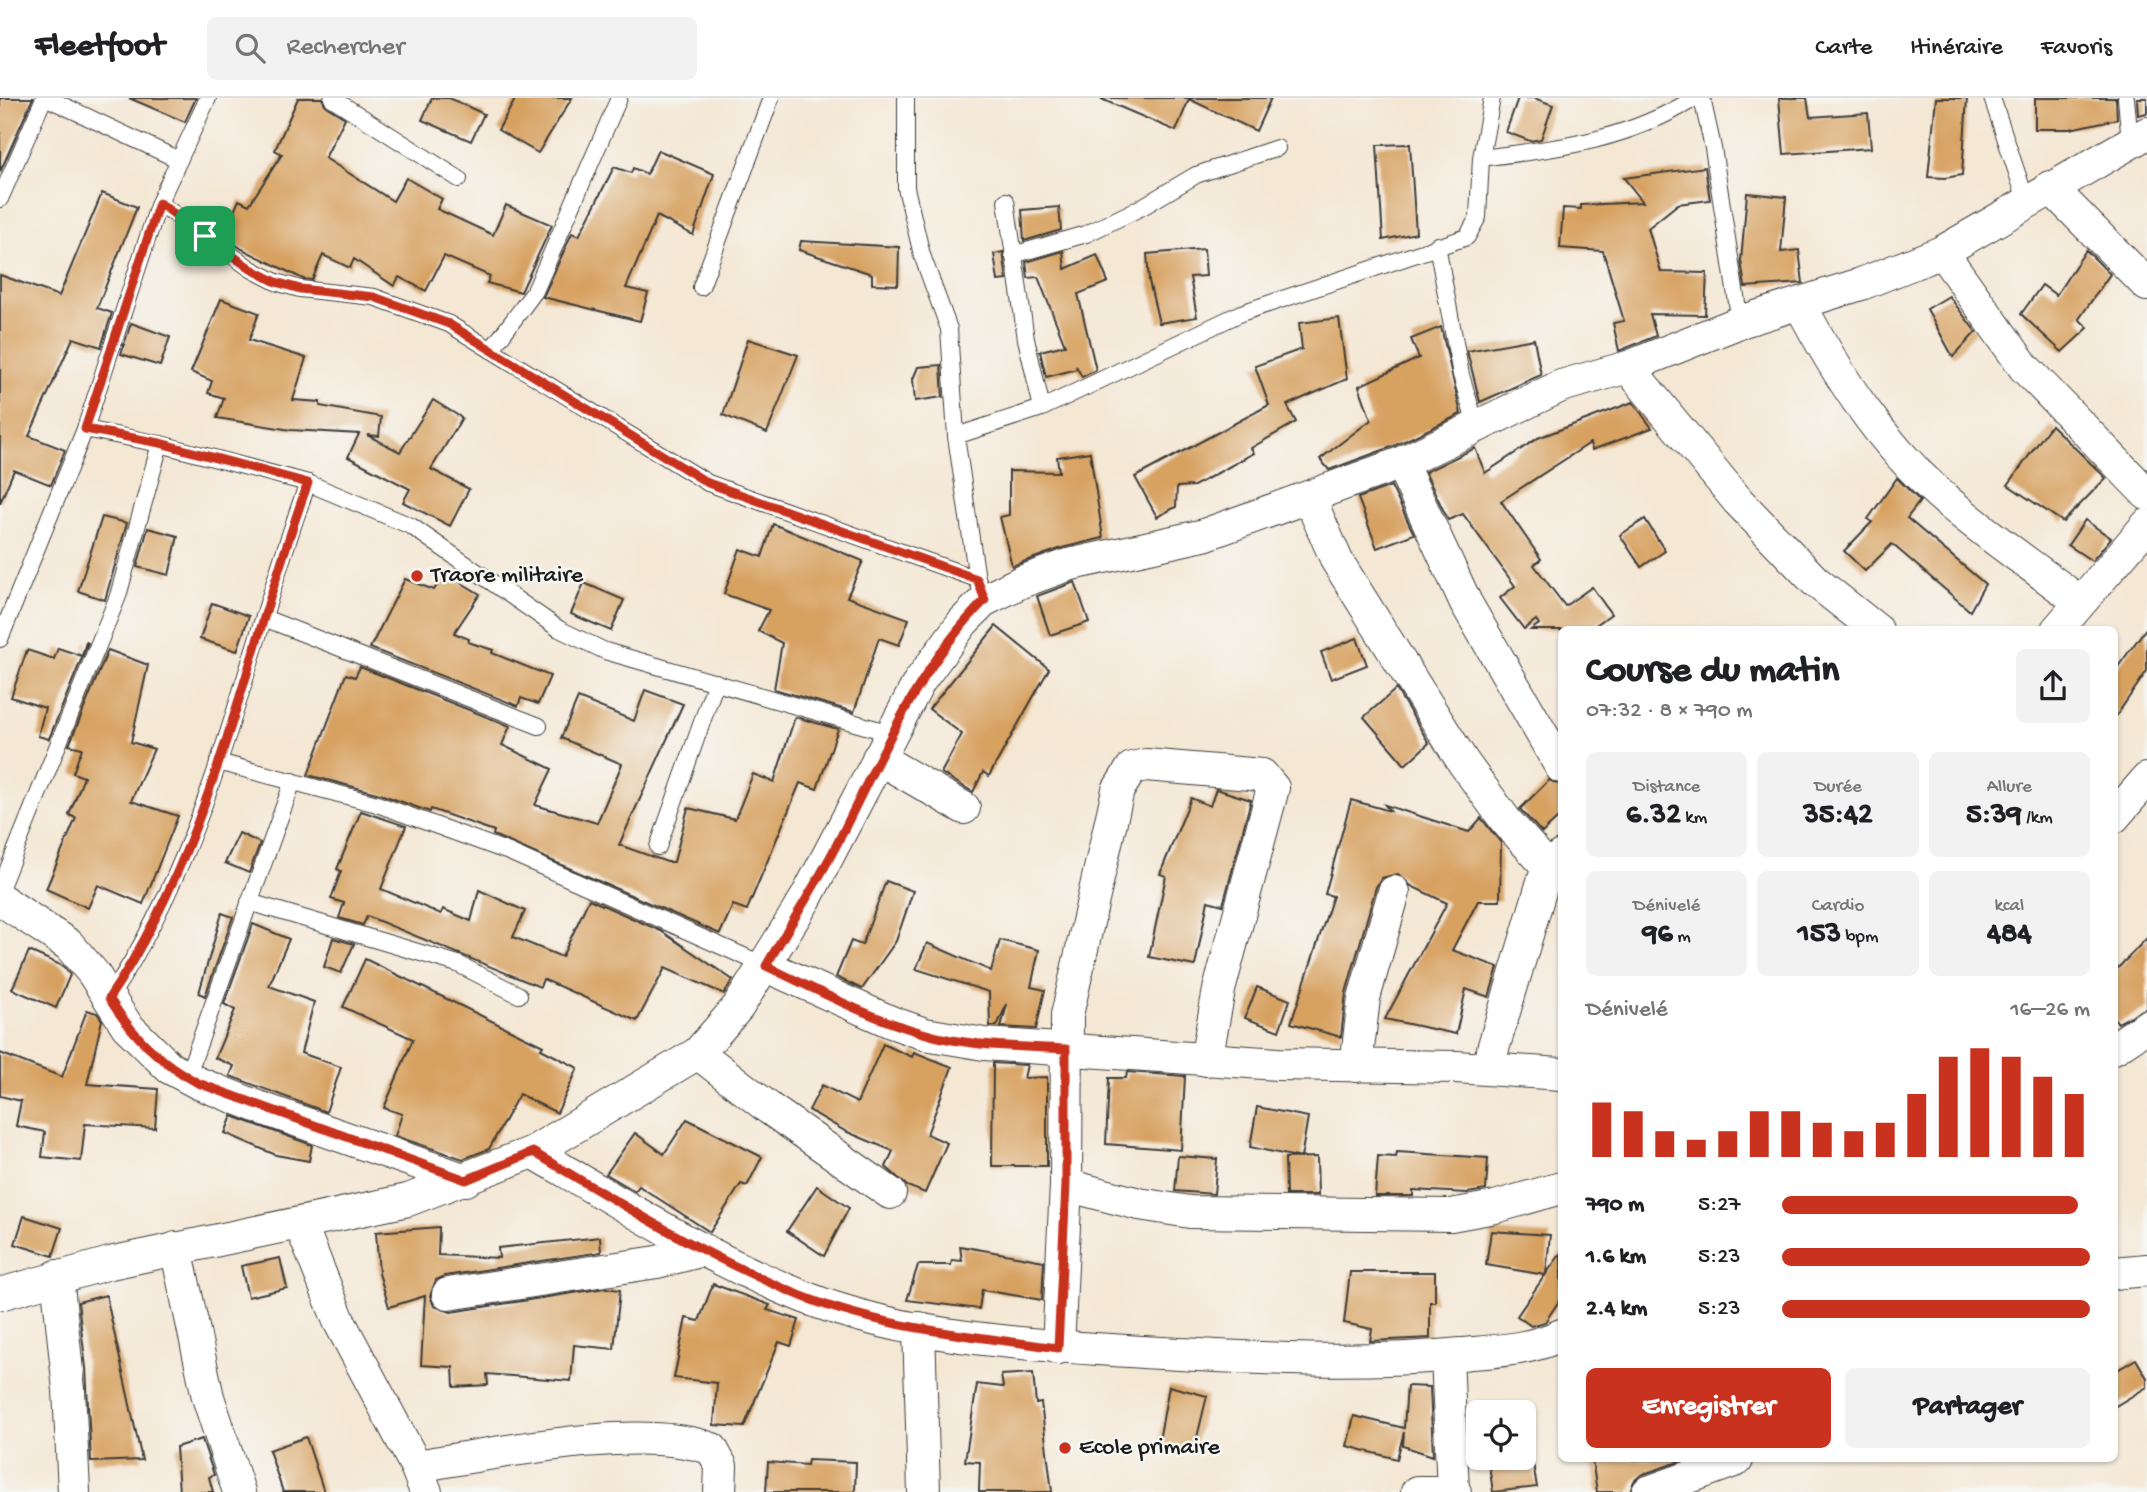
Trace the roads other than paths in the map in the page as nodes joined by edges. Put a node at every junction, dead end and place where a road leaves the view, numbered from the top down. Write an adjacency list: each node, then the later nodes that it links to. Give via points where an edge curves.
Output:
1 (45, 98): 15 (lane); 18 (lane)
2 (208, 98): 15 (lane)
3 (331, 98): 16 (lane)
4 (619, 98): 28 (lane, via 535,291)
5 (771, 98): 25 (lane)
6 (906, 98): 33 (lane, via 906,188 922,255 949,329)
7 (1492, 98): 14 (lane)
8 (1695, 98): 14 (lane, via 1639,128 1599,141)
9 (1702, 98): 27 (lane)
10 (1992, 98): 17 (lane)
11 (2126, 98): 12 (lane)
12 (2139, 138): 17 (street)
13 (1277, 148): 23 (lane, via 1202,172 1086,234)
14 (1481, 158): 21 (lane, via 1473,231)
15 (179, 160): 20 (lane)
16 (459, 179)
17 (2038, 195): 22 (street); 24 (street)
18 (0, 199)
19 (1006, 201): 23 (lane)
20 (159, 203): 28 (lane, via 276,282 374,297 407,307 449,324); 32 (lane)
21 (1437, 246): 30 (lane, via 1241,313); 31 (lane, via 1461,375)
22 (1942, 252): 26 (street); 37 (street, via 2024,367)
23 (1013, 255): 30 (lane)
24 (2147, 285)
25 (701, 287)
26 (1800, 304): 27 (street); 41 (street, via 1830,362 1865,414 1901,455 1939,494)
27 (1740, 322): 29 (street)
28 (491, 350): 40 (lane, via 708,483)
29 (1628, 367): 31 (street, via 1561,386); 43 (street, via 1738,501 1815,581)
30 (1042, 408): 33 (lane)
31 (1476, 425): 35 (street)
32 (85, 429): 34 (lane); 45 (lane)
33 (956, 436): 40 (lane)
34 (160, 443): 36 (lane); 57 (lane, via 118,596)
35 (1401, 463): 38 (street); 50 (street, via 1466,603)
36 (308, 483): 42 (lane); 46 (lane, via 411,526 559,629 605,651)
37 (2147, 494)
38 (1309, 497): 40 (street, via 1204,535); 56 (street, via 1337,561 1464,762 1506,821)
39 (2147, 525): 41 (street)
40 (981, 589): 48 (street, via 919,682)
41 (2080, 602): 44 (street)
42 (264, 618): 47 (lane); 49 (lane)
43 (1868, 626)
44 (2060, 626)
45 (0, 639)
46 (716, 682): 48 (lane); 55 (lane)
47 (539, 726)
48 (884, 746): 53 (street); 61 (street, via 840,839)
49 (219, 762): 52 (lane); 63 (lane, via 149,933)
50 (1558, 762)
51 (2147, 779): 54 (street)
52 (293, 781): 60 (lane); 61 (lane, via 377,804 509,852)
53 (964, 808)
54 (2118, 812)
55 (657, 847)
56 (1555, 862): 70 (street, via 1525,933)
57 (0, 889)
58 (1394, 892): 69 (street, via 1364,998)
59 (0, 899): 63 (street, via 69,944)
60 (249, 902): 62 (lane, via 458,964); 72 (lane)
61 (766, 966): 66 (street, via 925,1034 984,1044); 67 (street)
62 (519, 995)
63 (109, 998): 72 (street, via 147,1047)
64 (2147, 1026): 65 (street)
65 (2118, 1045)
66 (1066, 1049): 68 (street); 68 (street, via 1074,978 1122,779 1132,768 1146,765 1262,775 1273,788 1271,801 1219,990); 75 (street)
67 (698, 1053): 73 (street); 77 (street)
68 (1206, 1060): 69 (street)
69 (1356, 1066): 70 (street)
70 (1487, 1069): 71 (street)
71 (1558, 1074)
72 (187, 1077): 74 (street)
73 (533, 1152): 74 (street); 80 (street)
74 (466, 1180): 78 (street, via 384,1207)
75 (1066, 1185): 76 (street, via 1190,1212 1451,1215); 88 (street)
76 (1558, 1189)
77 (890, 1193)
78 (300, 1223): 79 (street); 91 (street, via 339,1321)
79 (176, 1248): 83 (street); 94 (street, via 208,1397)
80 (704, 1250): 85 (street, via 657,1262); 86 (street, via 804,1297)
81 (2147, 1270): 82 (street)
82 (2118, 1273)
83 (57, 1276): 84 (street); 93 (street)
84 (0, 1294)
85 (448, 1294)
86 (919, 1328): 88 (street); 96 (street)
87 (1558, 1336): 89 (street, via 1538,1344)
88 (1058, 1348): 89 (street, via 1296,1361)
89 (1447, 1356): 92 (street)
90 (1731, 1462): 98 (street)
91 (421, 1479): 95 (street, via 537,1447 670,1440 712,1449 721,1466)
92 (1454, 1491): 97 (street)
93 (74, 1492)
94 (239, 1492)
95 (720, 1492)
96 (924, 1492)
97 (1417, 1492)
98 (1648, 1492)

